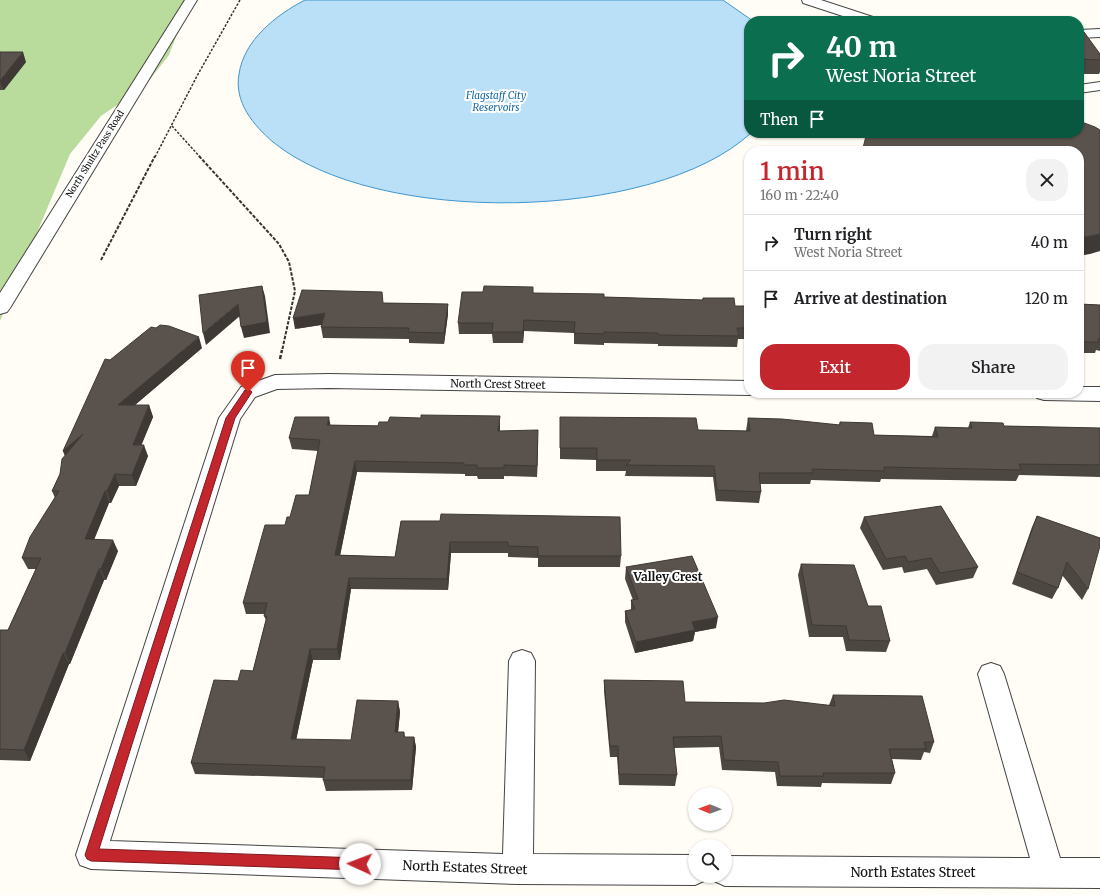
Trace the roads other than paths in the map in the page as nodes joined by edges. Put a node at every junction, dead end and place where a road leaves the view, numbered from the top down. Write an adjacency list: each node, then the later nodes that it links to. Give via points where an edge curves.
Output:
1 (191, 0): 6 (street, North Shultz Pass Road)
2 (808, 0): 3 (street)
3 (856, 16)
4 (1100, 86): 5 (street)
5 (1084, 88)
6 (1, 306)
7 (744, 388): 12 (street, North Crest Street, via 275,382 248,392 230,418)
8 (1084, 394): 9 (street)
9 (1100, 394)
10 (522, 661): 13 (street)
11 (991, 674): 16 (street)
12 (91, 855): 13 (street, North Estates Street)
13 (518, 869): 14 (street, North Estates Street)
14 (688, 870)
15 (732, 870): 16 (street, North Estates Street)
16 (1049, 872): 17 (street, North Estates Street)
17 (1100, 873)

